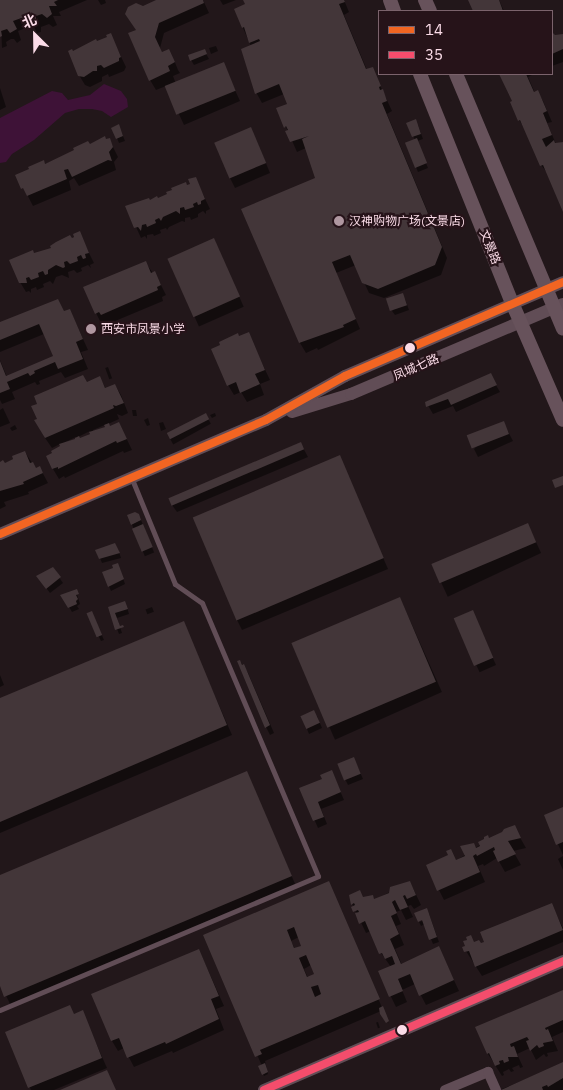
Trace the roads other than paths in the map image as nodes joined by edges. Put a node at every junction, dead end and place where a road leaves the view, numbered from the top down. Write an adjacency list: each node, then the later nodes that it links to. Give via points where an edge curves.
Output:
1 (420, 75): 5 (main road, 文景路)
2 (456, 75): 4 (main road)
3 (563, 282): 4 (street, 凤城七路)
4 (546, 289): 5 (street, 凤城七路); 6 (main road)
5 (513, 305): 7 (main road, 文景路); 9 (street, 凤城七路, via 345,376)
6 (559, 306): 7 (street, 凤城七路); 8 (main road)
7 (521, 322): 9 (street, 凤城七路, via 351,394); 10 (main road, 文景路)
8 (563, 328)
9 (266, 420): 11 (street, 凤城七路)
10 (563, 420)
11 (132, 478): 12 (street, 凤城七路); 14 (lane, via 175,584 202,603 318,876)
12 (0, 534)
13 (563, 961): 15 (street)
14 (0, 1010)
15 (264, 1090)
16 (444, 1090): 17 (street, via 488,1072)
17 (496, 1090)

